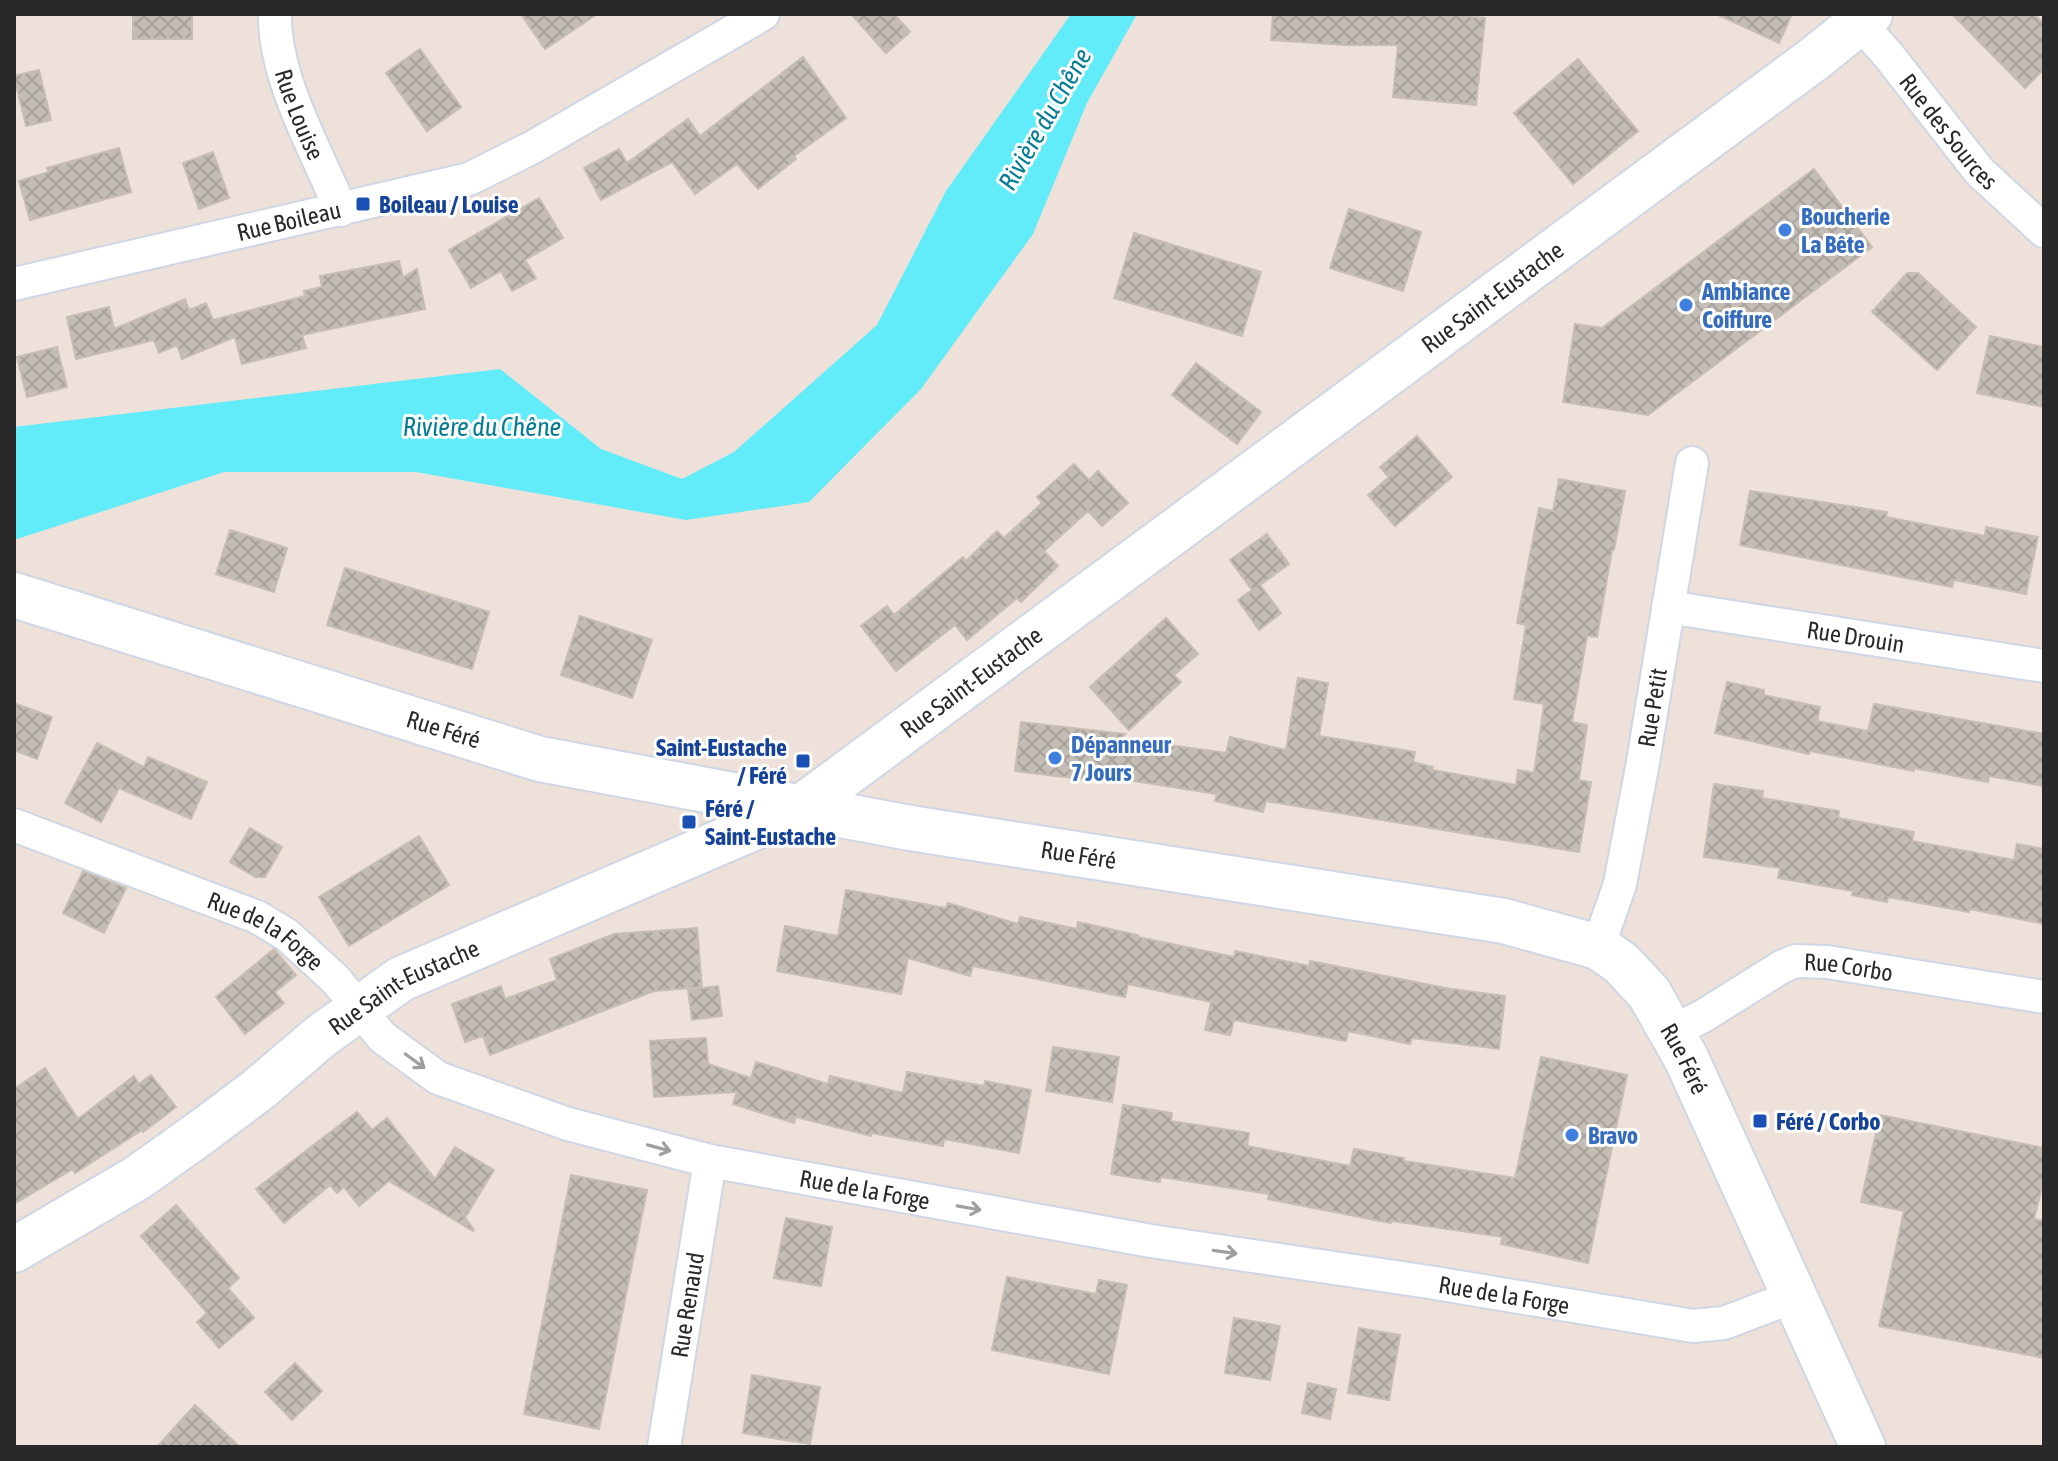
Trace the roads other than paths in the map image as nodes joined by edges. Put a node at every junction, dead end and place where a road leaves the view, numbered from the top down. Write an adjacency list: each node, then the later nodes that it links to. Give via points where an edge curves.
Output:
1 (275, 14): 4 (street, Rue Louise, via 283,75)
2 (763, 14): 4 (street, Rue Boileau, via 469,179)
3 (1865, 19): 5 (street, Rue des Sources, via 1979,171); 11 (street, Rue Saint-Eustache)
4 (341, 210): 6 (street, Rue Boileau)
5 (2044, 231)
6 (14, 284)
7 (1692, 463): 9 (street, Rue Petit)
8 (14, 595): 11 (street, Rue Féré, via 540,759)
9 (1668, 607): 10 (street, Rue Drouin); 13 (street, Rue Petit, via 1620,884)
10 (2044, 666)
11 (800, 808): 13 (street, Rue Féré, via 1504,921); 15 (street, Rue Saint-Eustache, via 401,979)
12 (14, 825): 15 (street, Rue de la Forge, via 257,917 287,935)
13 (1598, 947): 16 (street, Rue Féré, via 1635,976)
14 (2044, 997): 16 (street, Rue Corbo, via 1796,961)
15 (359, 1008): 17 (street, Rue de la Forge, one-way to 17, via 382,1037 438,1078 568,1124); 18 (street, Rue Saint-Eustache, via 137,1178)
16 (1672, 1032): 19 (street, Rue Féré)
17 (710, 1161): 19 (street, Rue de la Forge, one-way to 19, via 1151,1241 1693,1326 1724,1323); 20 (street, Rue Renaud)
18 (14, 1250)
19 (1795, 1296): 21 (street, Rue Féré)
20 (664, 1447)
21 (1863, 1447)

